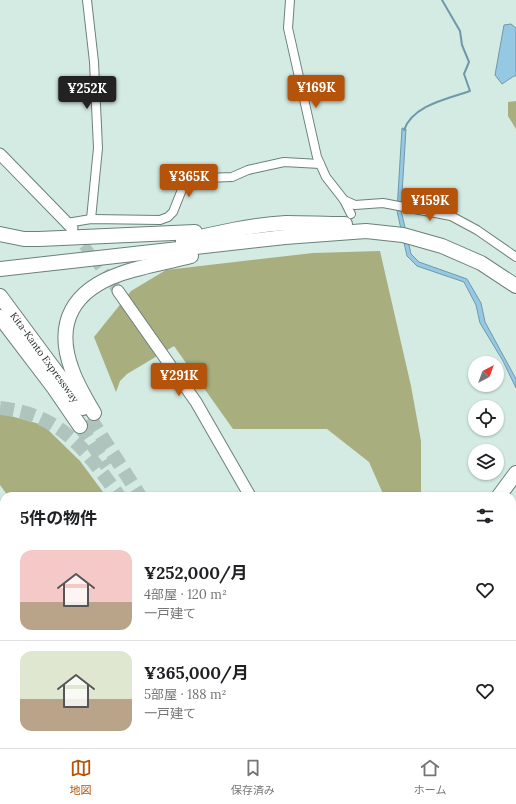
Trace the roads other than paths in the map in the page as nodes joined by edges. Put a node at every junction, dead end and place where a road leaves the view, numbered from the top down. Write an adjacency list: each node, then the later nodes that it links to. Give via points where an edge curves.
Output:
1 (87, 0): 7 (street, via 94,62 98,141)
2 (290, 0): 4 (street, via 288,28)
3 (0, 154): 8 (main road)
4 (320, 164): 5 (street, via 326,177); 7 (street, via 284,162 248,170 232,177 189,181 183,187 173,212 160,220)
5 (344, 200): 6 (street); 11 (street, via 355,205 383,203 451,216 478,230)
6 (351, 214)
7 (91, 220): 8 (street)
8 (69, 226)
9 (0, 234): 10 (highway, via 24,239 182,233)
10 (240, 235): 12 (highway); 13 (highway); 14 (highway, via 286,223 365,224 404,228 424,232 463,246); 15 (highway, via 366,231 403,235 461,253 500,274); 19 (highway, via 121,273 97,284 81,296 73,309 65,334 66,350)
11 (516, 257)
12 (0, 261)
13 (0, 269)
14 (516, 276)
15 (516, 286)
16 (118, 290): 21 (main road, via 196,402)
17 (0, 296): 19 (highway, Kita-Kanto Expressway, via 58,373)
18 (0, 317): 19 (highway, Kita-Kanto Expressway, via 54,388)
19 (88, 419)
20 (516, 473): 22 (highway)
21 (248, 492)
22 (502, 492)

